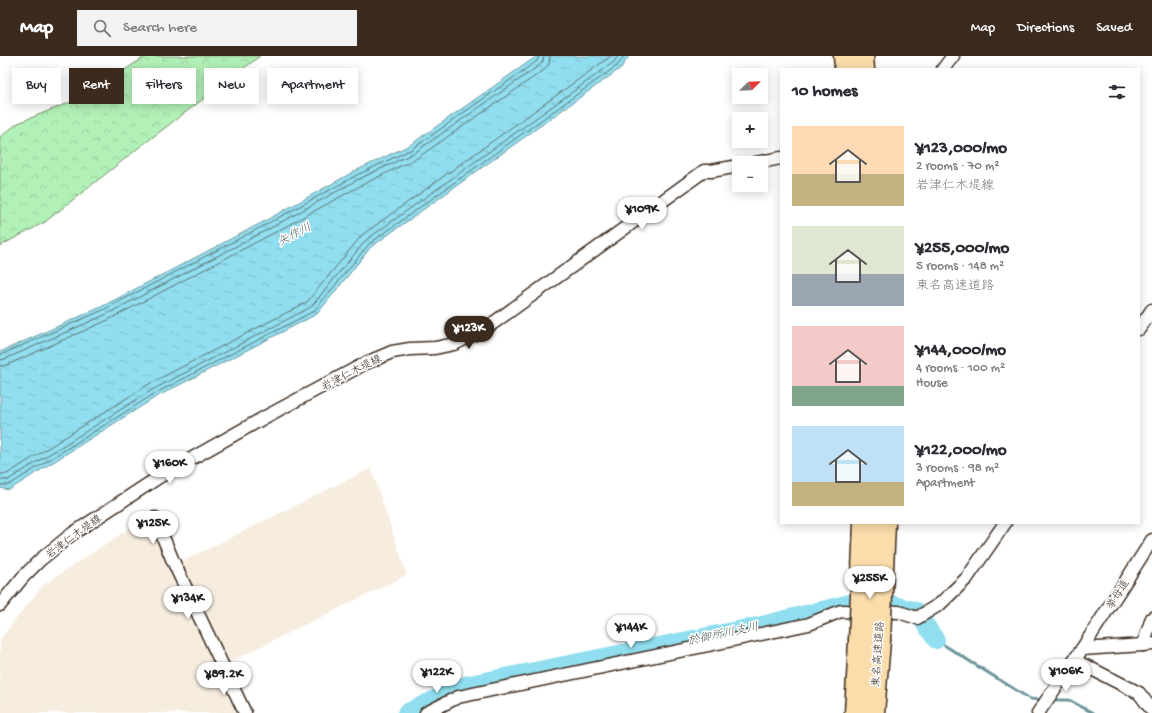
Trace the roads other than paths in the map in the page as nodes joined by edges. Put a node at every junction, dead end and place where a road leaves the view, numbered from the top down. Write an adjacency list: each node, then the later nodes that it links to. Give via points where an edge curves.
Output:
1 (844, 56): 4 (highway)
2 (862, 56): 5 (highway)
3 (953, 56): 6 (street)
4 (846, 68)
5 (863, 68)
6 (944, 68)
7 (780, 158): 8 (street)
8 (768, 160)
9 (732, 167): 17 (street, 岩津仁木堤線, via 704,171 485,329 454,344 392,352 366,362 159,477 67,538 40,560)
10 (1152, 310): 11 (street)
11 (1140, 328)
12 (155, 518): 24 (street)
13 (866, 524): 19 (highway, 東名高速道路, bridge)
14 (884, 524): 19 (highway, 東名高速道路, bridge)
15 (1004, 524): 25 (street, via 967,578 940,604 917,618 899,612 841,612 809,624 458,697)
16 (1152, 540): 21 (street, 挙母道)
17 (0, 605)
18 (1152, 618): 20 (street)
19 (870, 641): 26 (highway, 東名高速道路); 27 (highway, 東名高速道路)
20 (1147, 645): 21 (street)
21 (1082, 649): 22 (street, 挙母道)
22 (1074, 660): 23 (street, via 1139,693); 28 (street, 挙母道)
23 (1152, 710)
24 (245, 713)
25 (426, 713)
26 (856, 713)
27 (873, 713)
28 (1038, 713)

